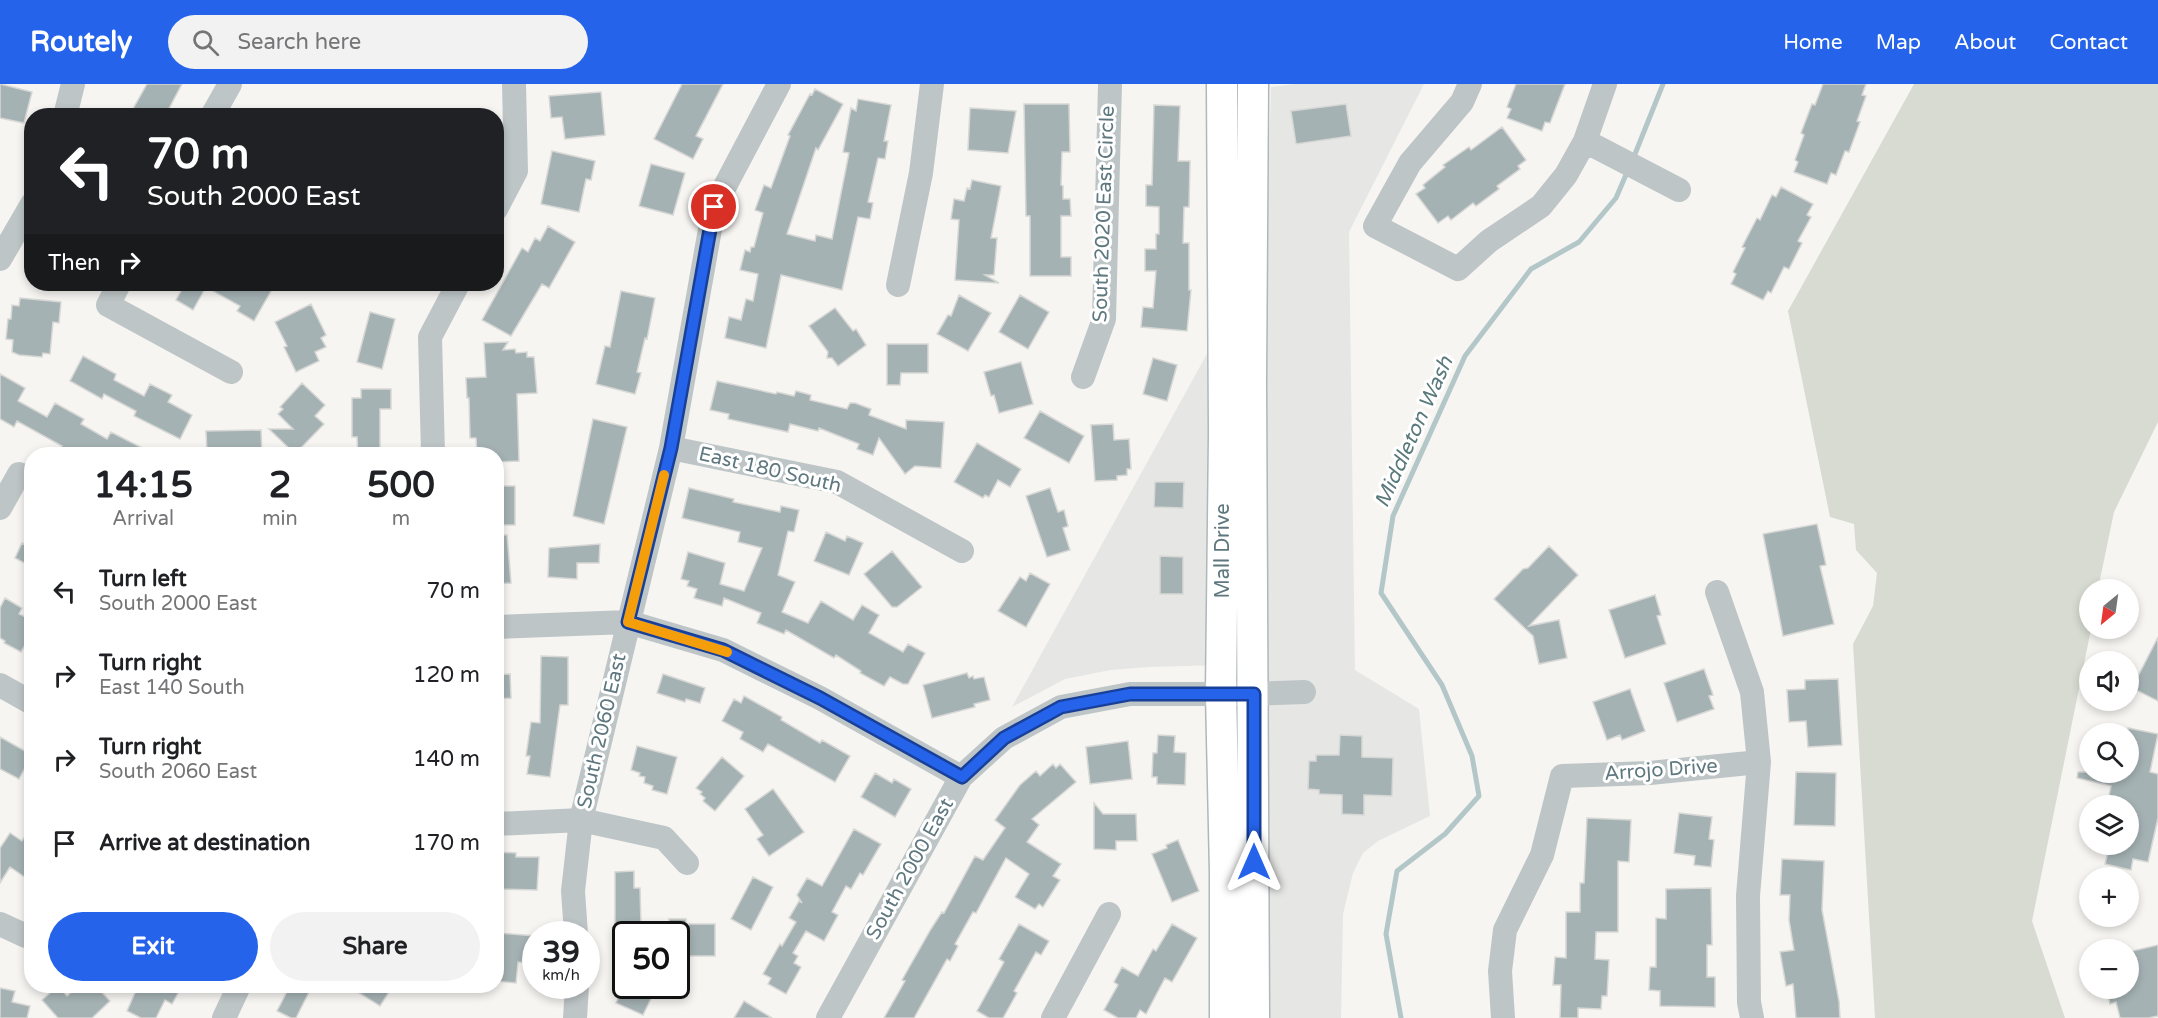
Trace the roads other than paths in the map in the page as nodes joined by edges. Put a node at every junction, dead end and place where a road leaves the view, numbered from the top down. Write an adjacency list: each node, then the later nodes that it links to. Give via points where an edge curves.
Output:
1 (73, 84): 11 (street)
2 (230, 84): 12 (street)
3 (514, 84): 15 (street, via 516,171)
4 (779, 84): 24 (street, South 2060 East, via 714,207)
5 (932, 84): 18 (street, via 921,173)
6 (1110, 84): 22 (street, South 2020 East Circle, via 1104,319)
7 (1222, 84): 33 (main road, Mall Drive)
8 (1253, 84): 34 (main road, Mall Drive)
9 (1470, 84): 13 (street, via 1462,102 1410,163 1375,226 1458,269 1489,241 1541,206)
10 (1605, 84): 13 (street)
11 (66, 108)
12 (216, 108)
13 (1593, 146): 14 (street)
14 (1678, 190)
15 (504, 194)
16 (24, 218): 17 (street)
17 (0, 259)
18 (898, 285)
19 (115, 291): 21 (street, via 108,305)
20 (454, 291): 23 (street, via 430,337)
21 (231, 372)
22 (1083, 377)
23 (433, 447)
24 (671, 448): 27 (street, East 180 South, via 837,482); 29 (street, South 2060 East)
25 (17, 473): 26 (street)
26 (0, 508)
27 (962, 551)
28 (1717, 592): 36 (street, via 1752,692)
29 (628, 622): 30 (street); 37 (street, via 723,650 820,698); 38 (street, South 2060 East)
30 (504, 627)
31 (0, 685): 35 (street)
32 (1304, 692): 34 (street, South 2000 East)
33 (1221, 694): 34 (street, South 2000 East); 37 (street, South 2000 East, via 1130,694 1061,707 1004,738); 51 (main road, Mall Drive)
34 (1254, 694): 52 (main road, Mall Drive)
35 (24, 698)
36 (1759, 762): 53 (street, Arrojo Drive, via 1650,773 1562,776 1542,855 1505,930 1500,971); 54 (street, via 1748,896)
37 (962, 777): 49 (street, South 2000 East)
38 (581, 820): 39 (street); 40 (street, via 664,838); 42 (street, South 2060 East, via 573,891)
39 (504, 824)
40 (687, 863)
41 (1109, 914): 50 (street)
42 (575, 921)
43 (0, 924): 44 (street)
44 (24, 935)
45 (236, 993): 47 (street)
46 (576, 999): 48 (street)
47 (224, 1018)
48 (575, 1018)
49 (828, 1018)
50 (1053, 1018)
51 (1225, 1018)
52 (1254, 1018)
53 (1503, 1018)
54 (1752, 1018)

